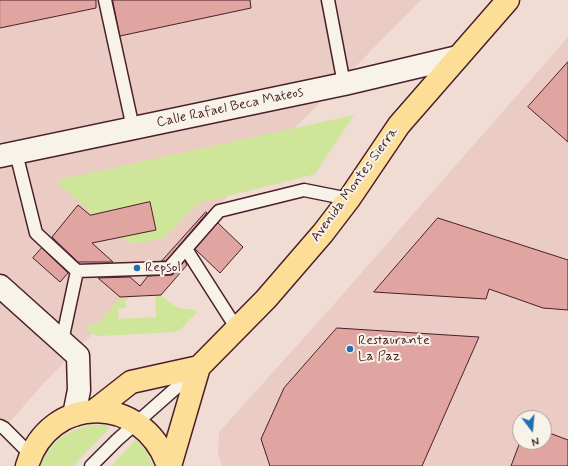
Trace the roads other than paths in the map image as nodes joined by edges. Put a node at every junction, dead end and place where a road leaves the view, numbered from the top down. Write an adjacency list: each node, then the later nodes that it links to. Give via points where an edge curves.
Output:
1 (105, 0): 6 (lane)
2 (328, 0): 5 (lane)
3 (508, 0): 4 (main road, Avenida Montes Sierra)
4 (458, 57): 5 (street, Calle Rafael Beca Mateos); 8 (main road, Avenida Montes Sierra, via 399,125)
5 (344, 84): 6 (street, Calle Rafael Beca Mateos)
6 (133, 128): 7 (street, Calle Rafael Beca Mateos)
7 (8, 154): 10 (lane, via 36,233)
8 (349, 199): 9 (lane, via 304,190 219,211); 12 (main road, Avenida Montes Sierra, via 323,233)
9 (186, 249): 10 (lane, via 169,268); 12 (lane)
10 (77, 271): 13 (lane)
11 (0, 286): 13 (street)
12 (237, 330): 14 (main road, Avenida Montes Sierra)
13 (62, 340): 15 (street, via 78,356 78,390)
14 (199, 367): 15 (main road, via 131,382); 16 (lane, Avenida Montes Sierra); 20 (main road, Avenida Montes Sierra)
15 (84, 413): 16 (main road, via 109,412); 18 (main road, via 60,421 48,430 38,442)
16 (137, 422): 19 (lane, Avenida Montes Sierra); 20 (main road, via 152,435)
17 (0, 426): 18 (lane)
18 (28, 463)
19 (91, 466)
20 (169, 466)

